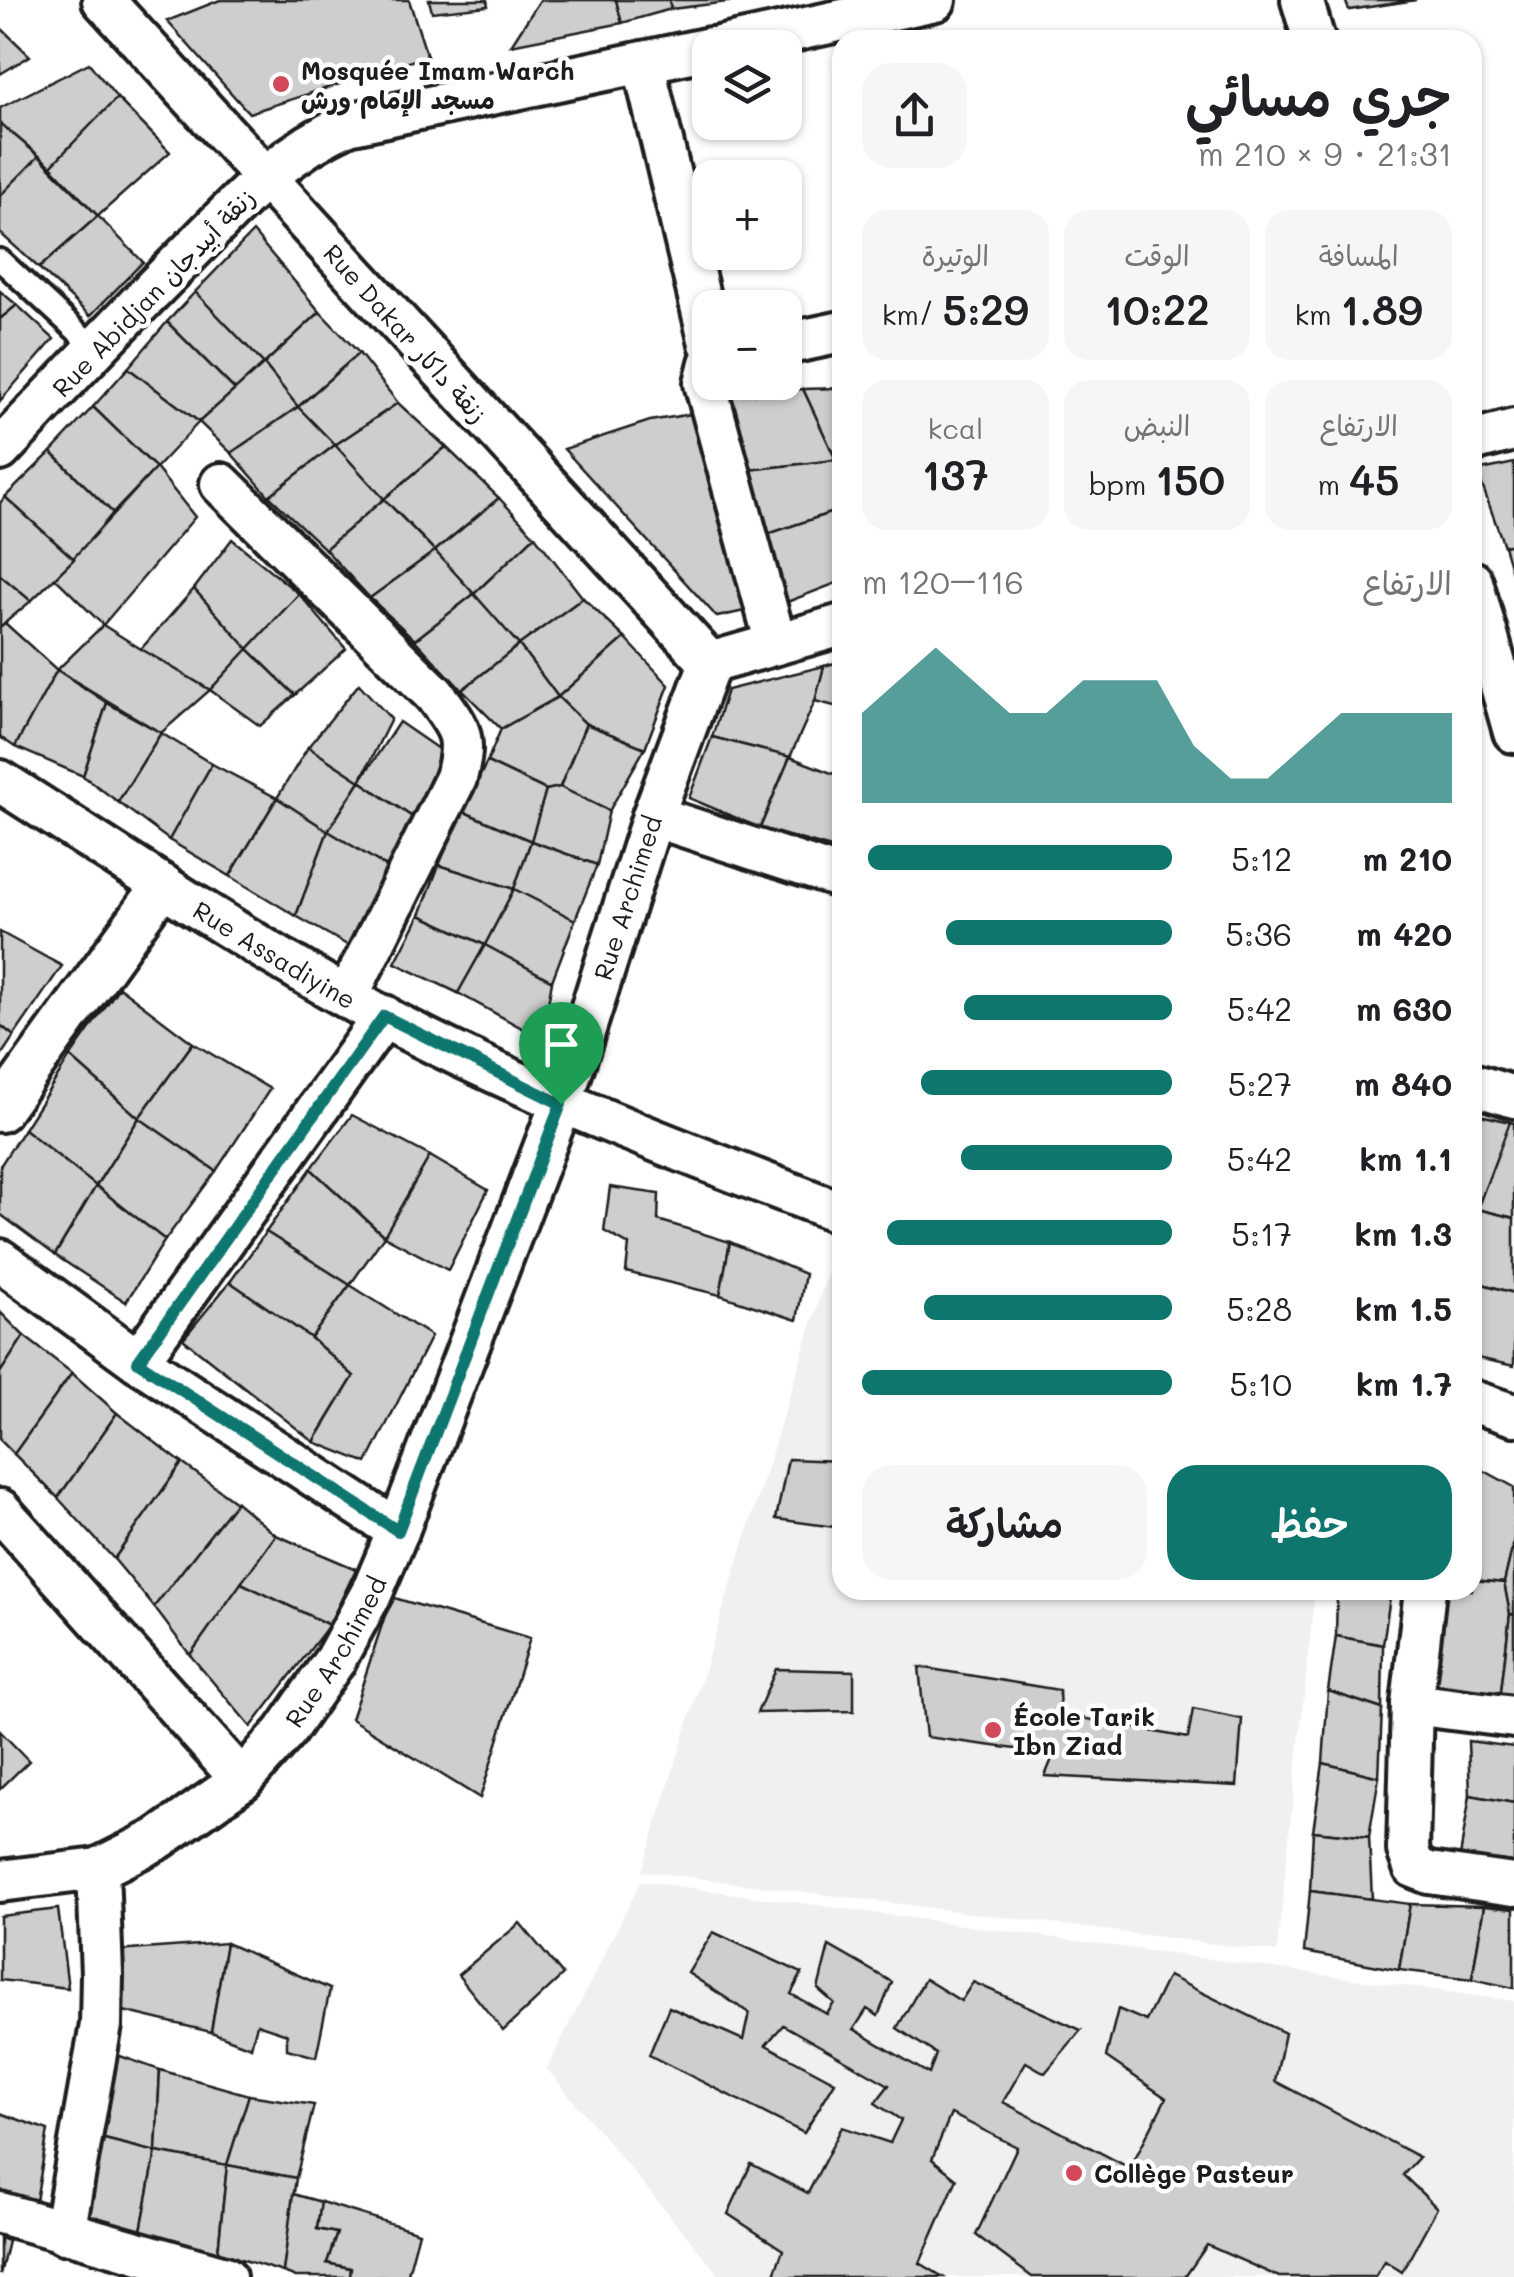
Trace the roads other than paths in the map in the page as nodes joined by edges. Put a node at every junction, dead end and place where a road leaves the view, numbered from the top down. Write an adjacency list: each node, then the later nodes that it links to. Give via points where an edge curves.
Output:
1 (103, 0): 8 (street, Rue Dakar زنقة داكار)
2 (935, 0): 4 (street, Rue Abidjan زنقة أبيدجان)
3 (1302, 0): 5 (street)
4 (796, 30)
5 (1311, 30)
6 (692, 52): 7 (street, Rue Abidjan زنقة أبيدجان)
7 (643, 62): 8 (street, Rue Abidjan زنقة أبيدجان, via 348,124 309,142); 10 (street)
8 (264, 178): 13 (street, Rue Abidjan زنقة أبيدجان); 22 (street, Rue Dakar زنقة داكار)
9 (0, 260): 13 (lane)
10 (697, 290)
11 (832, 334): 12 (street)
12 (802, 340)
13 (95, 348): 17 (street, Rue Abidjan زنقة أبيدجان)
14 (710, 400): 21 (street)
15 (1514, 430): 16 (street)
16 (1482, 439)
17 (0, 450)
18 (222, 484): 28 (street, via 435,695 462,732 456,778)
19 (832, 628): 21 (street)
20 (1482, 634): 23 (street)
21 (776, 644): 22 (street)
22 (710, 664): 25 (street, Rue Archimed)
23 (1497, 712)
24 (0, 781): 27 (street, Rue Assadiyine)
25 (653, 816): 26 (street); 32 (street, Rue Archimed)
26 (832, 875)
27 (163, 884): 28 (street, Rue Assadiyine); 33 (street)
28 (347, 997): 29 (street, Rue Assadiyine)
29 (384, 1016): 32 (street, Rue Assadiyine); 36 (street)
30 (1482, 1087): 31 (street)
31 (1514, 1097)
32 (561, 1104): 34 (street, Rue Assadiyine); 40 (street, Rue Archimed)
33 (0, 1111)
34 (832, 1209)
35 (0, 1260): 36 (street)
36 (138, 1362): 40 (street)
37 (1482, 1405): 38 (street)
38 (1514, 1414)
39 (0, 1510): 44 (street)
40 (398, 1531): 44 (street, Rue Archimed, via 334,1660)
41 (1424, 1600): 42 (street)
42 (1412, 1704): 43 (street); 47 (street, via 1408,1850 1414,1867)
43 (1514, 1717)
44 (242, 1780): 45 (street, Rue Archimed, via 158,1839)
45 (98, 1868): 46 (street, Rue Archimed); 49 (street, via 101,2025)
46 (0, 1880)
47 (1514, 1885)
48 (0, 2214): 49 (street)
49 (64, 2233): 50 (street)
50 (225, 2277)

